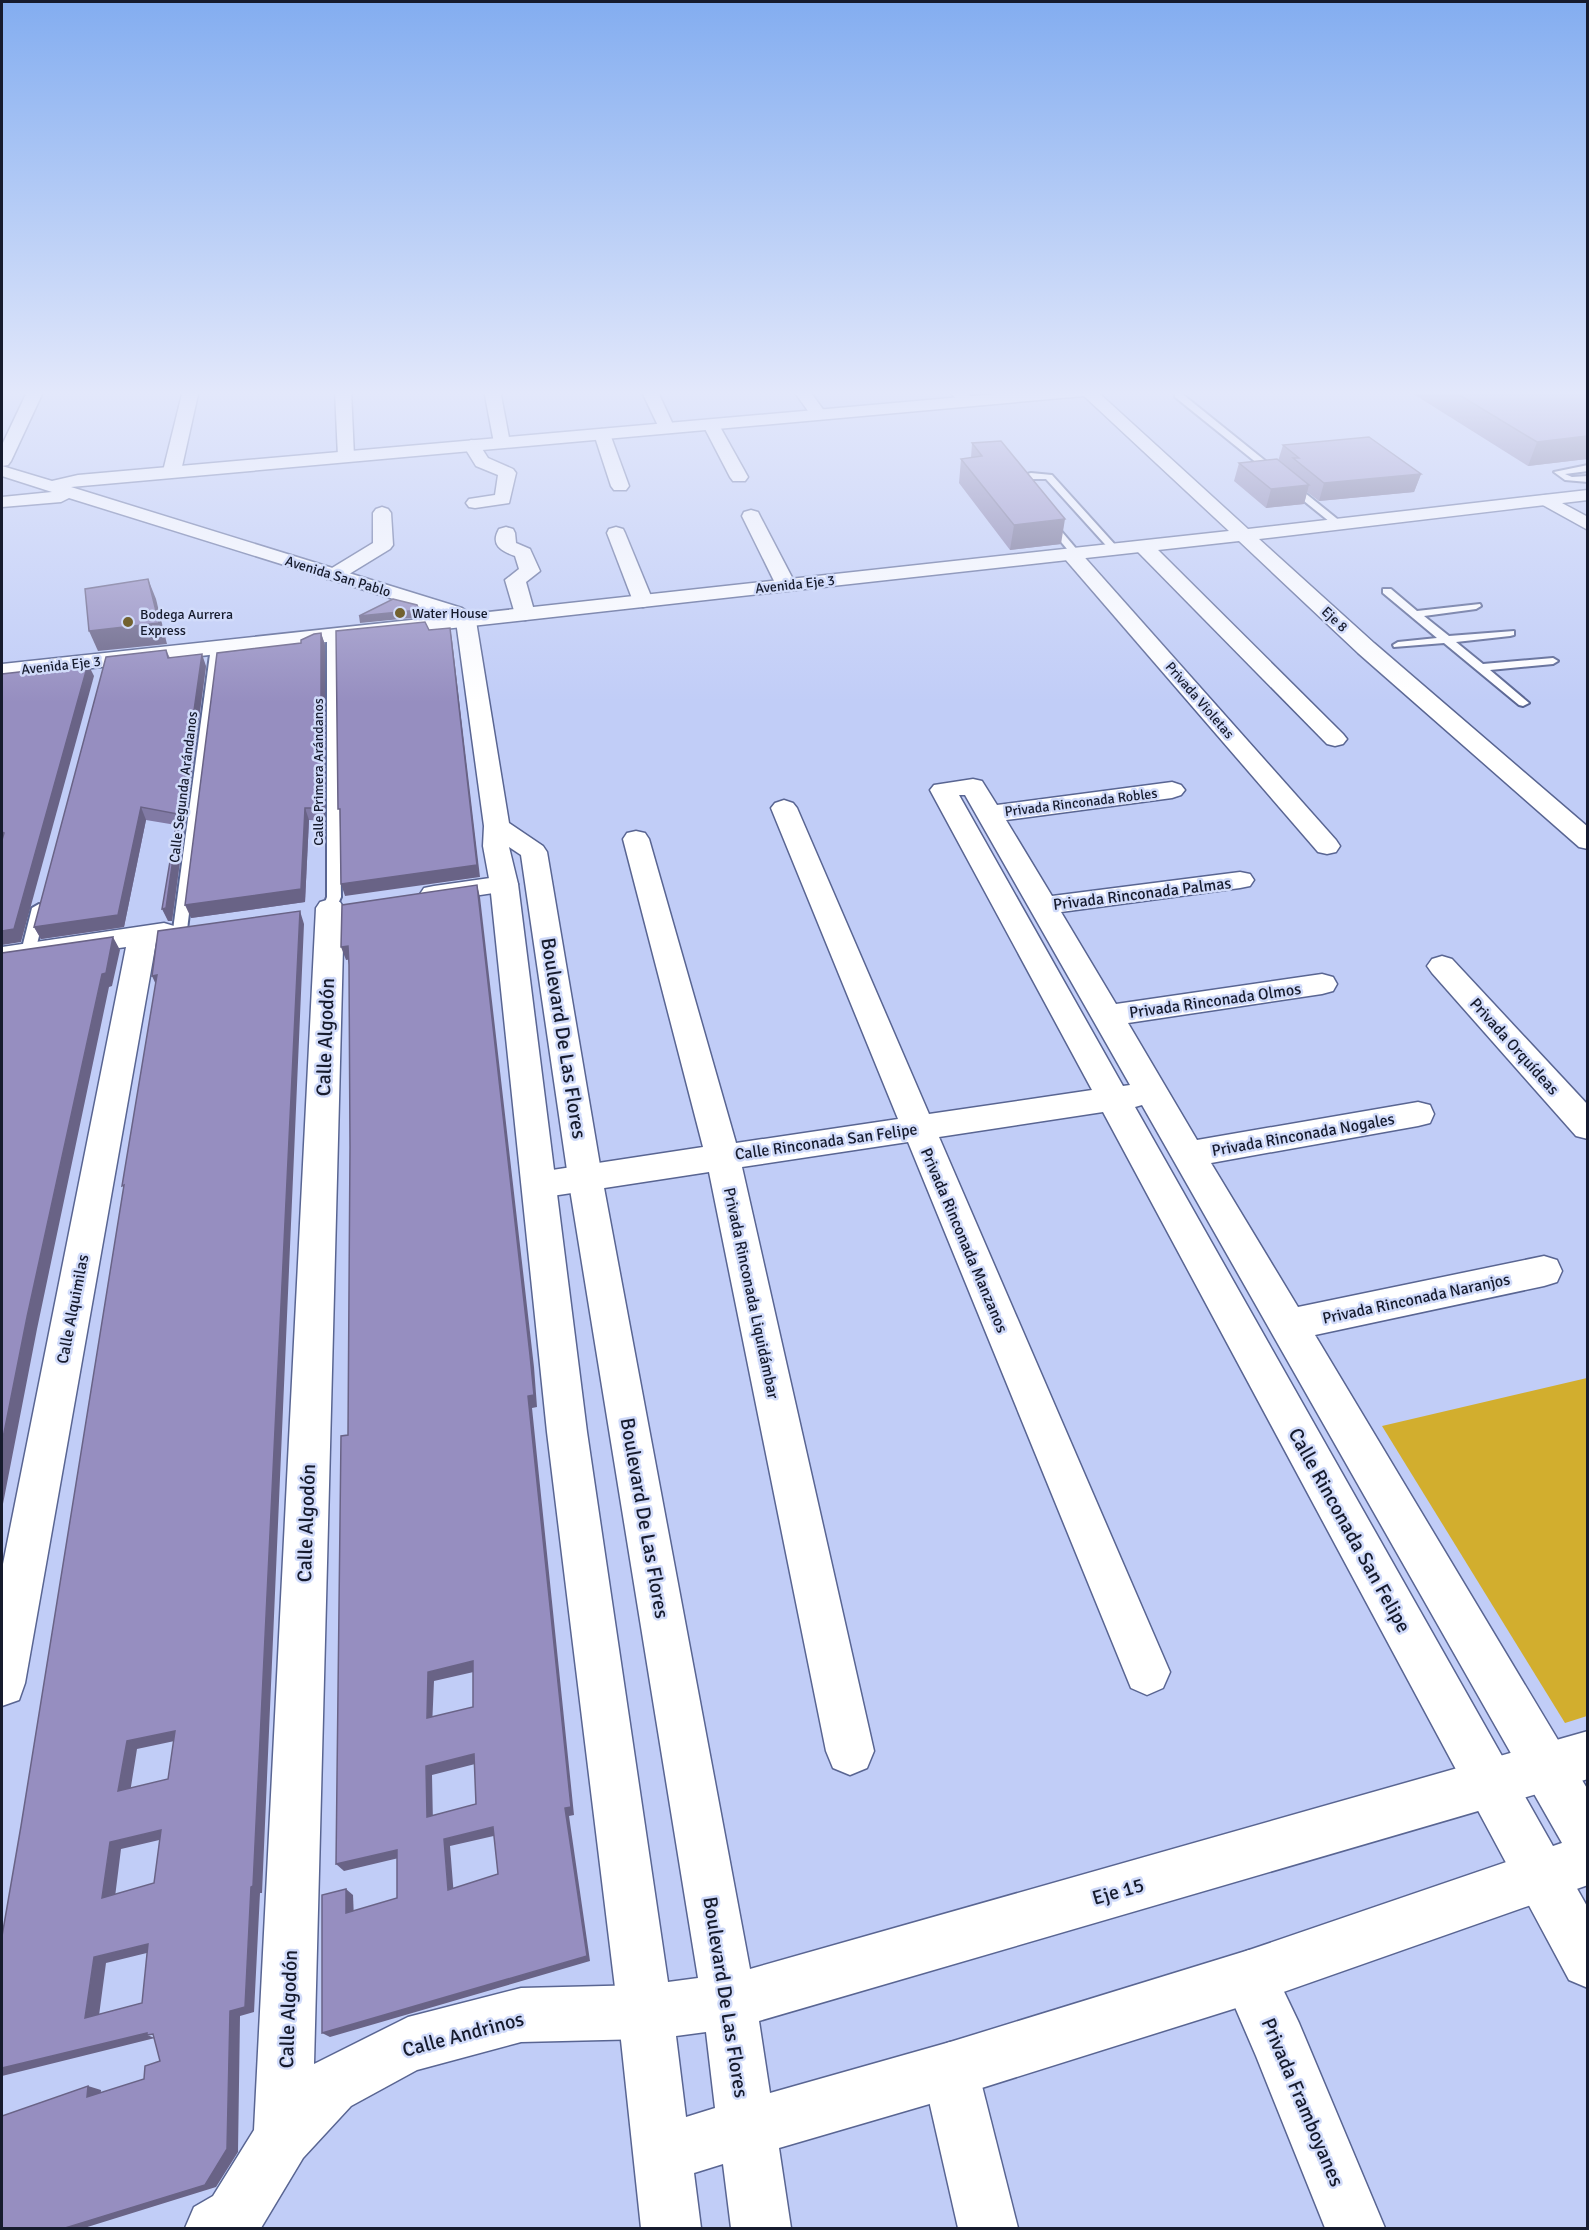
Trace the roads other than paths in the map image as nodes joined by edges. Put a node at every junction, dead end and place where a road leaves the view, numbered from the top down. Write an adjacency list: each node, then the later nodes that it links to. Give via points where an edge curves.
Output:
1 (72, 494): 7 (street, Avenida San Pablo)
2 (504, 494): 10 (street, via 503,499)
3 (1064, 494): 21 (lane)
4 (1211, 494): 15 (street, Eje 8)
5 (1301, 494): 14 (lane)
6 (1587, 495): 8 (street, Avenida Eje 3)
7 (78, 496): 9 (street); 23 (street, Avenida San Pablo)
8 (1547, 500): 14 (street, Avenida Eje 3); 16 (street)
9 (2, 502)
10 (475, 503)
11 (382, 513): 23 (street, via 384,545)
12 (1041, 513): 22 (lane)
13 (751, 516): 25 (street)
14 (1338, 524): 18 (street, Avenida Eje 3)
15 (1247, 525): 18 (street, Avenida Eje 3); 20 (street, Avenida Eje 3); 51 (street, Eje 8, via 1366,648)
16 (1587, 525)
17 (616, 532): 27 (street)
18 (1268, 532): 24 (street)
19 (506, 533): 29 (street, via 506,546 523,553 530,571 515,580)
20 (1144, 547): 21 (street, Avenida Eje 3); 43 (street)
21 (1115, 550): 22 (street, Avenida Eje 3)
22 (1074, 554): 25 (street, Avenida Eje 3); 52 (street, Privada Violetas)
23 (334, 575): 31 (street, Avenida San Pablo, via 455,612)
24 (1320, 577)
25 (786, 585): 27 (street, Avenida Eje 3)
26 (1388, 591): 30 (lane)
27 (643, 601): 29 (street, Avenida Eje 3)
28 (1476, 606): 30 (lane)
29 (525, 614): 31 (street, Avenida Eje 3)
30 (1415, 614): 35 (lane)
31 (466, 621): 34 (street, Avenida Eje 3); 49 (street)
32 (1380, 630): 36 (street)
33 (1510, 633): 35 (lane)
34 (332, 635): 37 (street, Avenida Eje 3); 58 (lane, Calle Primera Arándanos)
35 (1446, 640): 36 (lane); 40 (lane)
36 (1398, 645): 38 (street)
37 (216, 647): 41 (street, Avenida Eje 3, via 103,666); 59 (lane, Calle Segunda Arándanos)
38 (1416, 661)
39 (1554, 661): 40 (lane)
40 (1481, 668): 42 (lane)
41 (2, 671)
42 (1523, 703)
43 (1335, 739)
44 (1559, 786): 47 (street)
45 (1172, 790): 48 (street, Privada Rinconada Robles)
46 (784, 808): 68 (street, Privada Rinconada Manzanos)
47 (1587, 811)
48 (991, 814): 57 (street, Calle Rinconada San Felipe); 65 (street, Calle Rinconada San Felipe, via 973,786 943,790)
49 (497, 826): 54 (street, via 496,846); 71 (street, Boulevard De Las Flores, via 534,852)
50 (636, 839): 70 (street, Privada Rinconada Liquidámbar)
51 (1587, 842)
52 (1327, 846)
53 (1240, 880): 57 (street, Privada Rinconada Palmas)
54 (504, 884): 56 (street); 72 (street)
55 (42, 896): 61 (lane)
56 (411, 897)
57 (1044, 906): 64 (street, Calle Rinconada San Felipe)
58 (334, 907): 88 (street, Calle Algodón)
59 (191, 928): 60 (street)
60 (143, 935): 61 (street); 76 (street, Calle Alquimilas)
61 (15, 954)
62 (1442, 966): 67 (street, Privada Orquídeas)
63 (1322, 984): 64 (street, Privada Rinconada Olmos)
64 (1108, 1016): 65 (street, Calle Rinconada San Felipe)
65 (1133, 1096): 68 (street, Calle Rinconada San Felipe); 69 (street, Calle Rinconada San Felipe); 79 (street, Calle Rinconada San Felipe)
66 (1418, 1114): 69 (street, Privada Rinconada Nogales)
67 (1587, 1127)
68 (919, 1128): 70 (street, Calle Rinconada San Felipe); 75 (street, Privada Rinconada Manzanos)
69 (1188, 1154): 74 (street, Calle Rinconada San Felipe)
70 (723, 1157): 71 (street, Calle Rinconada San Felipe); 77 (street, Privada Rinconada Liquidámbar)
71 (585, 1177): 72 (street, Calle Rinconada San Felipe); 84 (street, Boulevard De Las Flores)
72 (539, 1185): 85 (street, via 569,1444)
73 (1544, 1271): 74 (street, Privada Rinconada Naranjos)
74 (1288, 1325): 78 (street, Calle Rinconada San Felipe)
75 (1147, 1672)
76 (2, 1683)
77 (850, 1751)
78 (1566, 1761): 79 (street, Eje 15); 80 (street, Calle Rinconada San Felipe)
79 (1491, 1785): 81 (street, Calle Rinconada San Felipe); 84 (street, Eje 15)
80 (1587, 1839)
81 (1564, 1868): 82 (street, Calle Rinconada San Felipe); 83 (street)
82 (1587, 1961)
83 (1249, 1977): 86 (street); 94 (street, Privada Framboyanes)
84 (729, 2002): 85 (street, Eje 15); 87 (street, Boulevard De Las Flores)
85 (645, 2012): 88 (street, Calle Andrinos, via 521,2015 408,2045 331,2086); 89 (street)
86 (950, 2070): 87 (street); 93 (street)
87 (746, 2128): 89 (street); 92 (street, Boulevard De Las Flores)
88 (283, 2138): 90 (street, Calle Andrinos, via 234,2217)
89 (662, 2153): 91 (street)
90 (215, 2229)
91 (671, 2229)
92 (761, 2229)
93 (988, 2229)
94 (1355, 2229)

